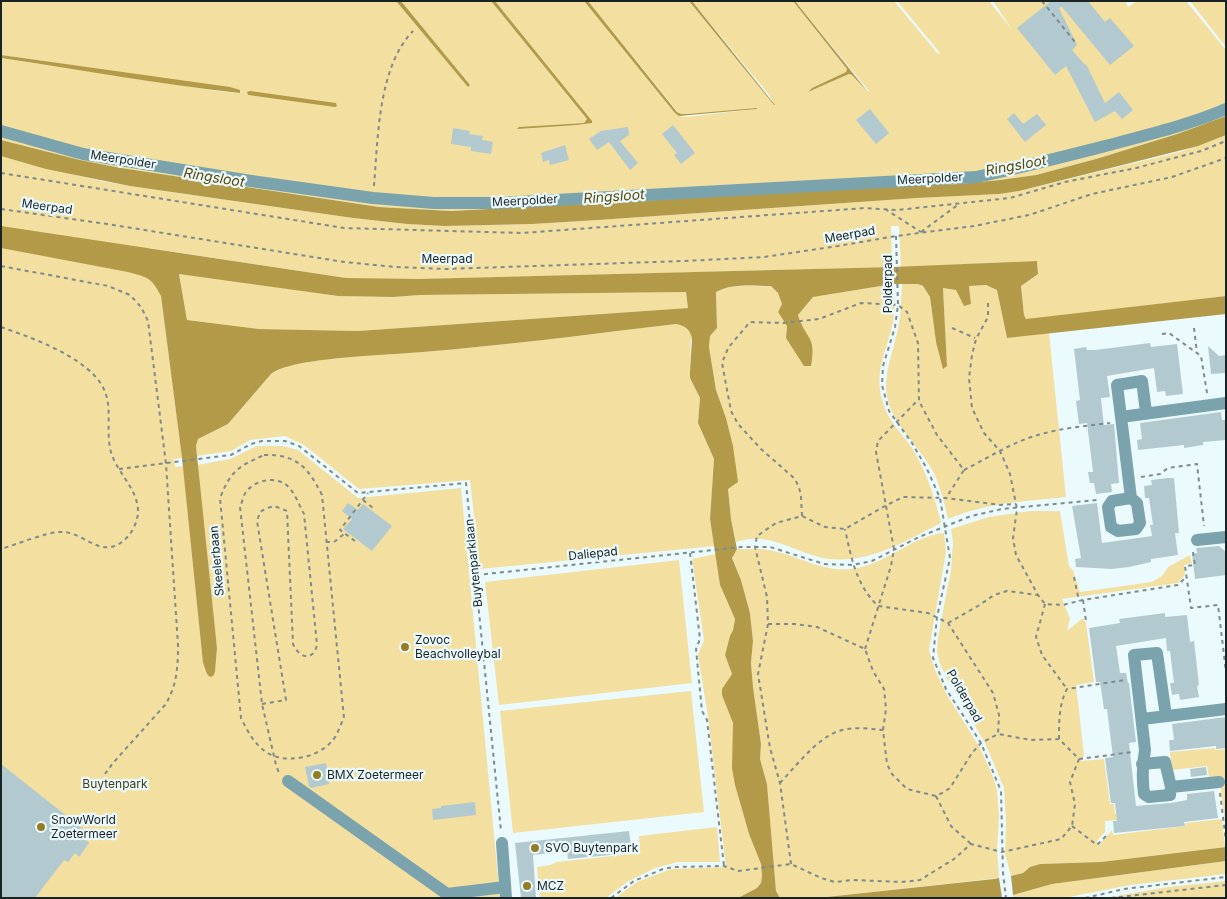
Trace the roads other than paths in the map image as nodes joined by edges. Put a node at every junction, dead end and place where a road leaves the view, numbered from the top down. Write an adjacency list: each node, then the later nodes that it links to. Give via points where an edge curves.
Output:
1 (1226, 109): 2 (street, Meerpolder, via 1150,134 1035,165 976,177 501,203 434,203 373,198 241,179 83,154)
2 (1, 131)
3 (1226, 403): 4 (street)
4 (1146, 412): 5 (street); 5 (street, via 1142,381 1117,385)
5 (1121, 419): 6 (street)
6 (1131, 498): 6 (street, via 1137,503 1140,524 1136,529 1118,531 1111,528 1108,507 1112,501)
7 (1226, 537): 8 (street)
8 (1201, 540)
9 (1226, 709): 10 (street)
10 (1166, 716): 11 (street); 11 (street, via 1157,653 1134,655)
11 (1142, 719): 12 (street, via 1145,750)
12 (1142, 764): 15 (street, via 1165,762); 15 (street, via 1144,794 1149,797 1170,795)
13 (288, 781): 17 (street, via 447,894)
14 (1219, 782): 15 (street)
15 (1171, 787)
16 (502, 844): 17 (street)
17 (505, 892)

